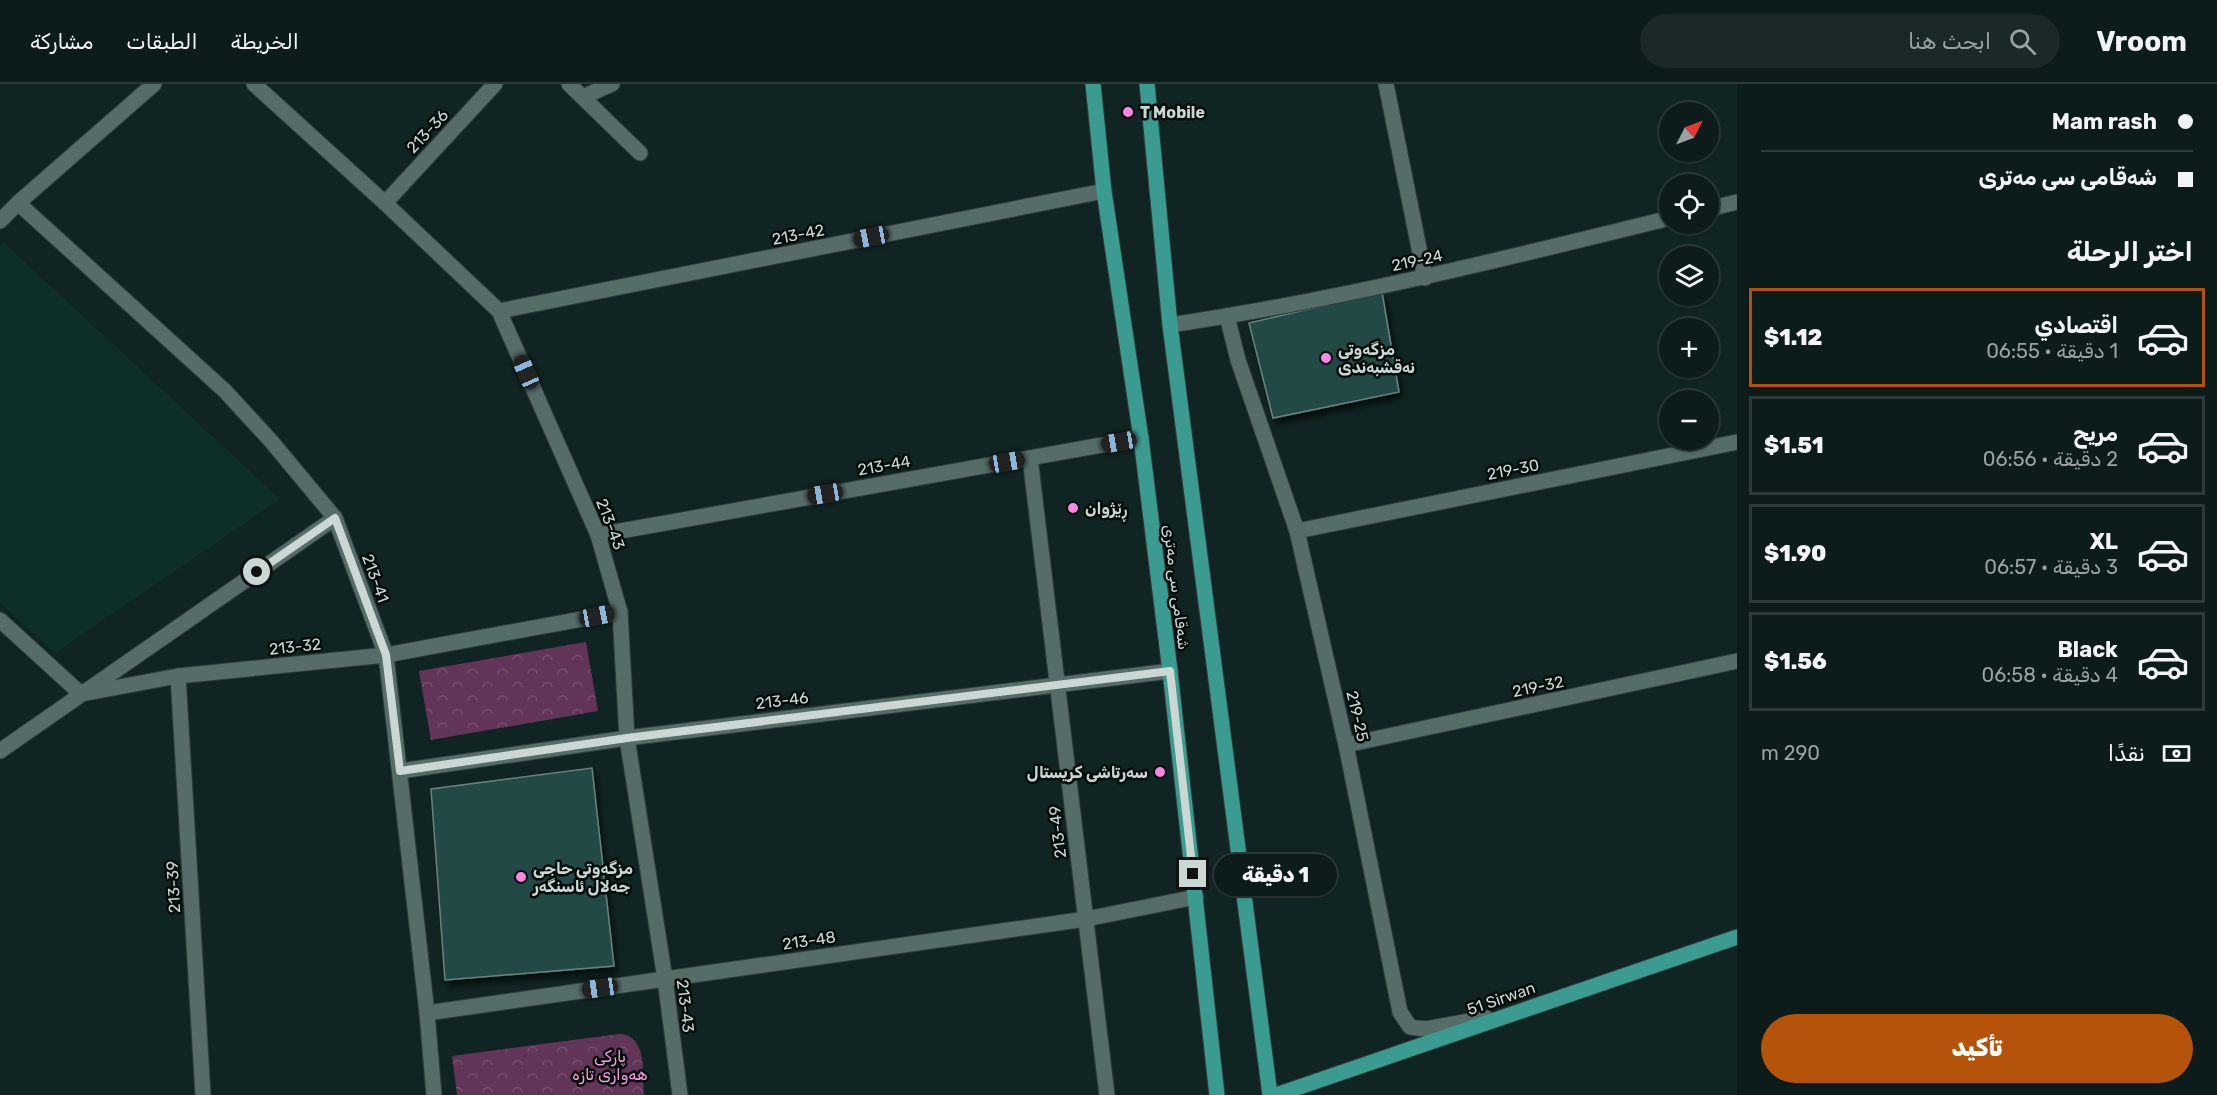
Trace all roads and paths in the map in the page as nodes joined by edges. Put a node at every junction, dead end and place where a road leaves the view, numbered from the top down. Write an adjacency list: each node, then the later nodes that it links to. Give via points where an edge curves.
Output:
1 (154, 84): 13 (street)
2 (254, 84): 14 (street, 213-43)
3 (495, 84): 14 (street, 213-36)
4 (569, 84): 9 (street)
5 (612, 84): 9 (street)
6 (1093, 84): 11 (main road, شەقامی سی مەتری)
7 (1147, 84): 21 (main road, شەقامی سی مەتری)
8 (1386, 84): 18 (street)
9 (583, 97): 10 (street)
10 (640, 153)
11 (1104, 192): 19 (street, 213-42); 22 (main road, شەقامی سی مەتری)
12 (1737, 202): 15 (street)
13 (18, 203): 16 (street); 25 (street, 213-41, via 225,391)
14 (385, 203): 19 (street, 213-43)
15 (1719, 206)
16 (0, 221)
17 (1659, 221): 18 (street, 219-24)
18 (1425, 278): 20 (street, 219-24)
19 (499, 311): 27 (street, 213-43)
20 (1227, 316): 21 (street, 219-24); 26 (street, 219-25, via 1238,360)
21 (1170, 325): 51 (main road, شەقامی سی مەتری)
22 (1141, 438): 24 (street, 213-44); 32 (main road, شەقامی سی مەتری)
23 (1737, 442): 26 (street, 219-30)
24 (1030, 458): 27 (street, 213-44); 34 (street, 213-49)
25 (335, 518): 30 (street, 213-41); 35 (street)
26 (1297, 531): 37 (street, 219-25)
27 (598, 535): 28 (street, 213-43)
28 (620, 612): 30 (street, 213-32); 36 (street, 213-43)
29 (0, 620): 35 (street)
30 (386, 655): 33 (street, 213-32); 39 (street, 213-41)
31 (1737, 662): 37 (street, 219-32)
32 (1170, 671): 34 (street, 213-46); 40 (main road, شەقامی سی مەتری)
33 (178, 676): 35 (street, 213-32); 46 (street, 213-39)
34 (1058, 684): 36 (street, 213-46); 41 (street, 213-49)
35 (81, 694): 38 (street)
36 (627, 738): 39 (street, 213-46); 43 (street, 213-43)
37 (1346, 745): 45 (street, 219-25, via 1401,1012 1410,1027 1425,1029)
38 (0, 751)
39 (400, 771): 44 (street, 213-41)
40 (1196, 897): 41 (street, 213-48); 50 (main road, شەقامی سی مەتری)
41 (1086, 919): 43 (street, 213-48); 49 (street, 213-49)
42 (1737, 937): 45 (main road, 51 Sirwan)
43 (665, 979): 44 (street, 213-48); 48 (street, 213-43)
44 (427, 1012): 47 (street, 213-41)
45 (1513, 1013): 52 (main road, 51 Sirwan)
46 (203, 1095)
47 (434, 1095)
48 (680, 1095)
49 (1107, 1095)
50 (1217, 1095)
51 (1270, 1095)
52 (1276, 1095)

